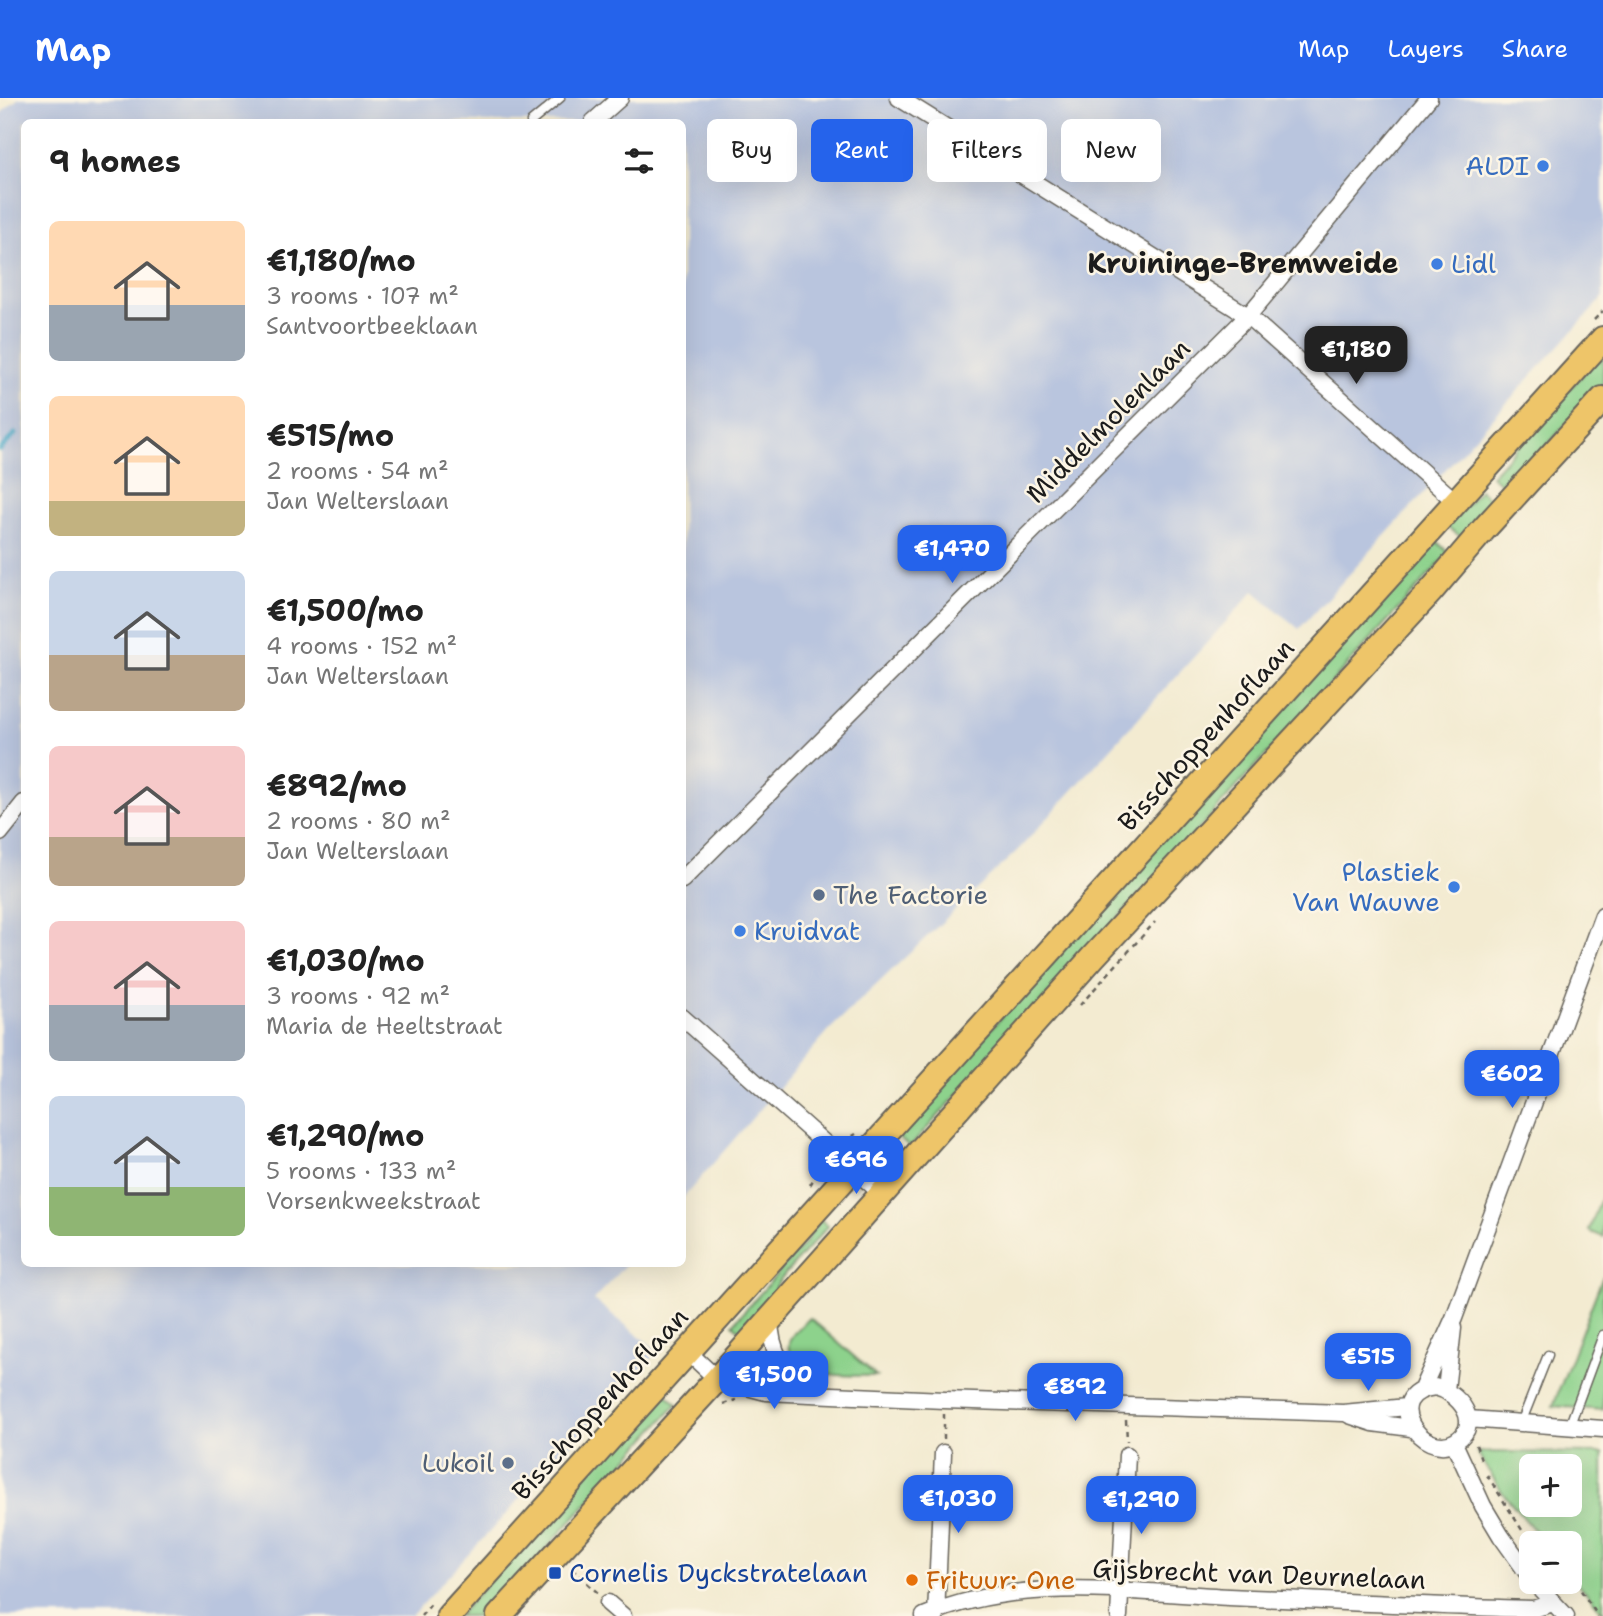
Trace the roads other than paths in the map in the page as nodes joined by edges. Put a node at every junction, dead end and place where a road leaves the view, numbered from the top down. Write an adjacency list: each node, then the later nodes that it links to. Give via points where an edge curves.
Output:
1 (560, 98): 5 (lane)
2 (620, 98): 6 (street)
3 (899, 98): 7 (street)
4 (1429, 98): 7 (street, Middelmolenlaan)
5 (535, 119)
6 (596, 119)
7 (1248, 316): 10 (street); 13 (street, Middelmolenlaan)
8 (1603, 339): 10 (main road, Bisschoppenhoflaan)
9 (1603, 399): 17 (main road)
10 (1457, 503): 16 (main road, Bisschoppenhoflaan)
11 (21, 807): 12 (street)
12 (0, 833)
13 (686, 876)
14 (1603, 915): 19 (street)
15 (686, 1021): 16 (street)
16 (853, 1170): 17 (street); 21 (main road, Bisschoppenhoflaan)
17 (882, 1194): 18 (main road)
18 (769, 1318): 23 (main road); 26 (street, via 776,1356)
19 (1454, 1318): 24 (street); 25 (street)
20 (1603, 1335): 31 (lane)
21 (688, 1352): 23 (street); 43 (main road, Bisschoppenhoflaan)
22 (1548, 1355): 30 (lane)
23 (717, 1378): 26 (street, via 766,1392); 44 (main road)
24 (1422, 1389): 25 (street); 27 (street)
25 (1446, 1390): 29 (street)
26 (807, 1394): 28 (street)
27 (1407, 1407): 28 (street); 32 (street)
28 (1343, 1413): 32 (street)
29 (1472, 1419): 30 (street); 34 (street)
30 (1521, 1423): 31 (street)
31 (1569, 1427): 33 (street)
32 (1411, 1428): 34 (street, via 1436,1444)
33 (1603, 1429)
34 (1454, 1443): 37 (street, via 1483,1506)
35 (943, 1453): 42 (street)
36 (1127, 1455): 38 (street)
37 (1519, 1561)
38 (1120, 1592): 41 (street, Gijsbrecht van Deurnelaan, via 1532,1609); 42 (street, Gijsbrecht van Deurnelaan, via 1029,1590 988,1595); 46 (street)
39 (1545, 1594): 41 (street)
40 (608, 1603): 45 (street)
41 (1553, 1603): 47 (street)
42 (932, 1614)
43 (449, 1616)
44 (499, 1616)
45 (623, 1616)
46 (1119, 1616)
47 (1566, 1616)

